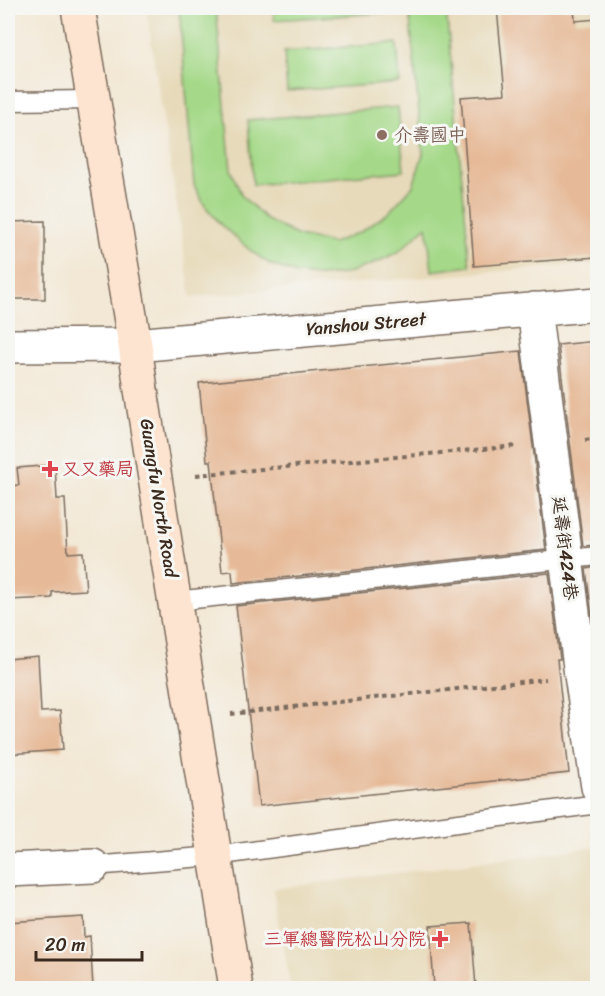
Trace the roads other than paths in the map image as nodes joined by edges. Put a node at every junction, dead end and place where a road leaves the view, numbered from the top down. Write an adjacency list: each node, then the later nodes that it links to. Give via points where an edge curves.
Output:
1 (78, 8): 2 (street, Guangfu North Road)
2 (94, 100): 3 (lane); 6 (street, Guangfu North Road)
3 (8, 101)
4 (597, 304): 5 (street, Yanshou Street)
5 (534, 309): 6 (street, Yanshou Street); 8 (street, 延壽街424巷, via 551,443)
6 (135, 345): 7 (street, Yanshou Street); 9 (street, Guangfu North Road)
7 (8, 346)
8 (582, 557): 9 (lane); 10 (street, 延壽街424巷, via 581,675)
9 (175, 601): 12 (street, Guangfu North Road)
10 (597, 787)
11 (597, 804): 12 (lane)
12 (215, 856): 13 (lane); 15 (street, Guangfu North Road)
13 (93, 866): 14 (street)
14 (8, 870)
15 (236, 988)

